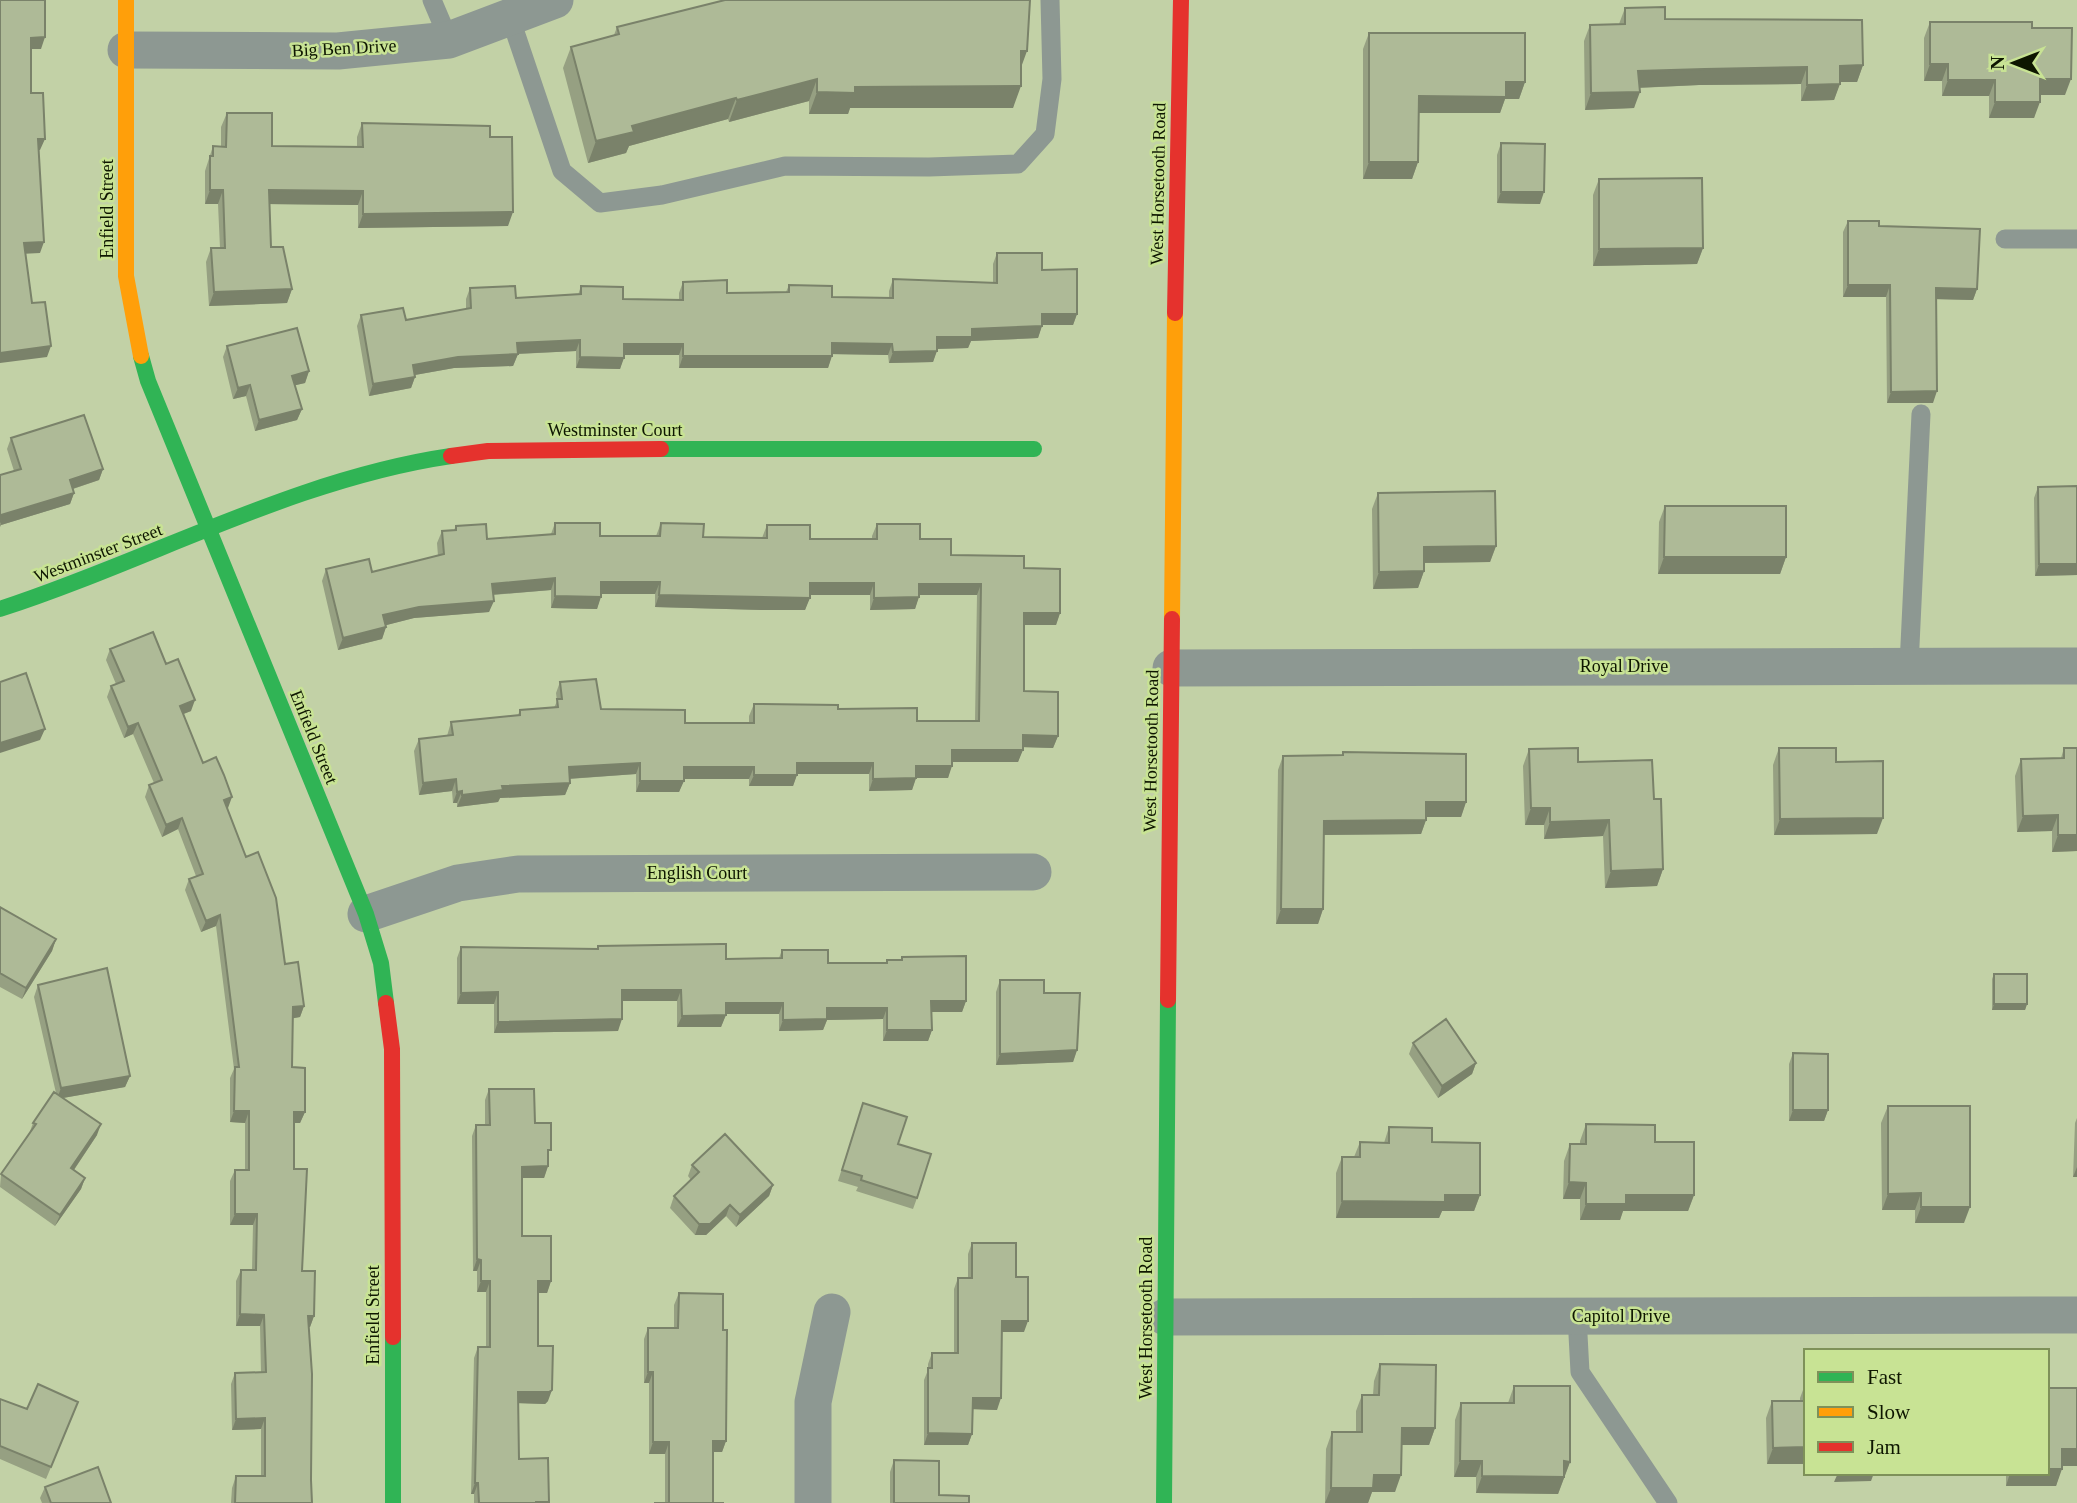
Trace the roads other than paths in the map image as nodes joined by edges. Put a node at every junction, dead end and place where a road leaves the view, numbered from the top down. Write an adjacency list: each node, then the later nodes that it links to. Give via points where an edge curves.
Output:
1 (126, 0): 8 (street, Enfield Street)
2 (432, 0): 7 (lane)
3 (555, 0): 6 (street, Big Ben Drive)
4 (1050, 0): 6 (lane, via 1052,79 1045,134 1018,164 785,166 662,195 600,203 562,171)
5 (1181, 0): 17 (street, West Horsetooth Road)
6 (510, 17): 7 (street, Big Ben Drive)
7 (449, 40): 8 (street, Big Ben Drive, via 338,51)
8 (126, 51): 13 (street, Enfield Street, via 126,276 135,333 148,381)
9 (2005, 239): 10 (lane)
10 (2077, 239)
11 (1921, 414): 15 (lane)
12 (1034, 449): 13 (street, Westminster Court, via 488,451 405,463 324,485)
13 (209, 531): 14 (street, Westminster Street); 19 (street, Enfield Street)
14 (0, 609)
15 (1909, 666): 16 (street, Royal Drive); 17 (street, Royal Drive)
16 (2077, 666)
17 (1171, 668): 23 (street, West Horsetooth Road)
18 (1033, 872): 19 (street, English Court, via 518,874 458,883)
19 (366, 914): 24 (street, Enfield Street, via 381,963 391,1049)
20 (832, 1311): 25 (street, via 813,1402)
21 (2077, 1315): 22 (street, Capitol Drive)
22 (1577, 1316): 23 (street, Capitol Drive); 27 (lane, via 1580,1372)
23 (1166, 1317): 26 (street, West Horsetooth Road)
24 (393, 1503)
25 (813, 1503)
26 (1164, 1503)
27 (1668, 1503)

